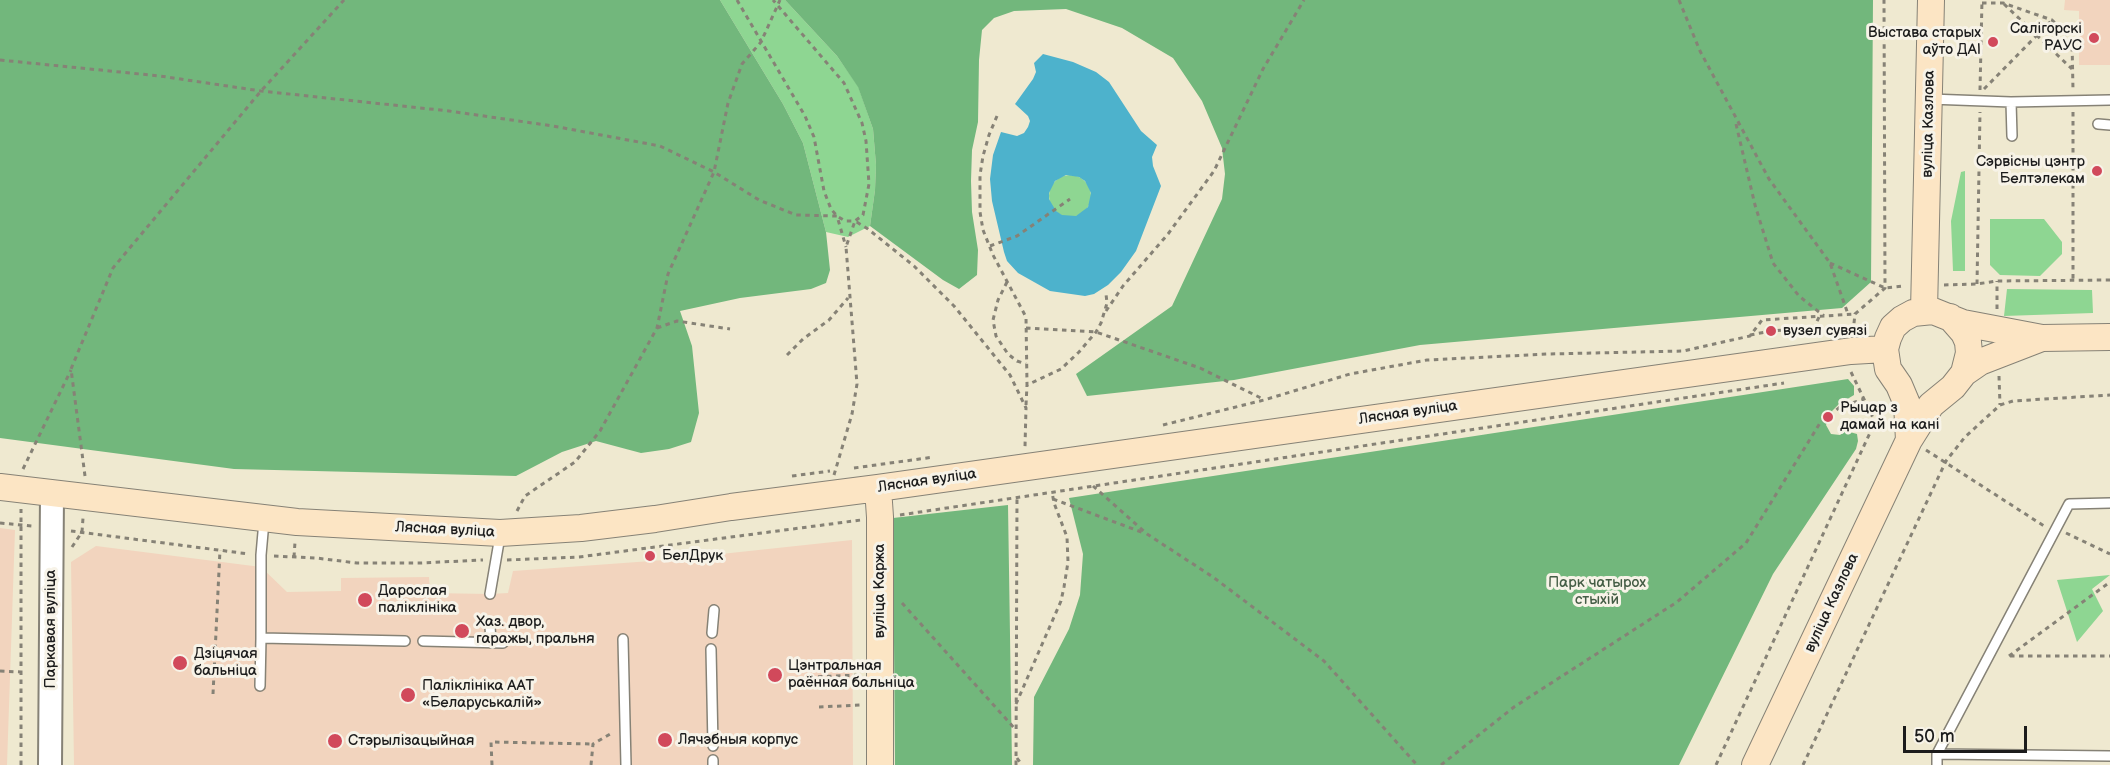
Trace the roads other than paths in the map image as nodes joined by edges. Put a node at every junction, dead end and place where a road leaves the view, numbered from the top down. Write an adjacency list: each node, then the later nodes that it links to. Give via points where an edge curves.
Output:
1 (1931, 0): 2 (main road, вуліца Казлова)
2 (1930, 99): 4 (lane); 8 (main road, вуліца Казлова)
3 (2110, 100): 4 (lane)
4 (2011, 102): 7 (lane)
5 (2098, 124): 6 (lane)
6 (2110, 125)
7 (2012, 136)
8 (1924, 311): 9 (main road); 12 (main road, via 1912,313 1893,327)
9 (1950, 317): 11 (main road); 13 (main road, via 1968,342)
10 (2110, 337): 11 (main road)
11 (2042, 338): 13 (main road, via 1980,362)
12 (1885, 349): 14 (main road, via 1888,369); 18 (main road, Лясная вуліца, via 1851,362)
13 (1964, 373): 15 (main road)
14 (1899, 385): 15 (main road, via 1921,395); 16 (main road, via 1906,404)
15 (1945, 391): 16 (main road, вуліца Казлова, via 1927,409)
16 (1908, 440): 41 (main road, вуліца Казлова)
17 (0, 487): 19 (main road, Лясная вуліца)
18 (878, 488): 22 (main road, Лясная вуліца, via 581,528); 40 (main road, вуліца Каржа)
19 (52, 494): 21 (main road, Лясная вуліца); 38 (street, Паркавая вуліца)
20 (2110, 503): 36 (lane, via 2069,504)
21 (264, 519): 22 (main road, Лясная вуліца); 27 (lane)
22 (504, 522): 23 (lane)
23 (490, 594)
24 (714, 610): 26 (lane)
25 (490, 626): 31 (lane)
26 (712, 633)
27 (261, 638): 29 (lane); 34 (lane)
28 (623, 639): 39 (lane)
29 (405, 641)
30 (423, 641): 31 (lane)
31 (491, 643): 32 (lane)
32 (503, 643)
33 (711, 649): 35 (lane)
34 (260, 686)
35 (712, 746)
36 (1937, 754): 37 (lane); 42 (lane)
37 (2110, 756)
38 (50, 765)
39 (626, 765)
40 (880, 765)
41 (1755, 765)
42 (1937, 765)

